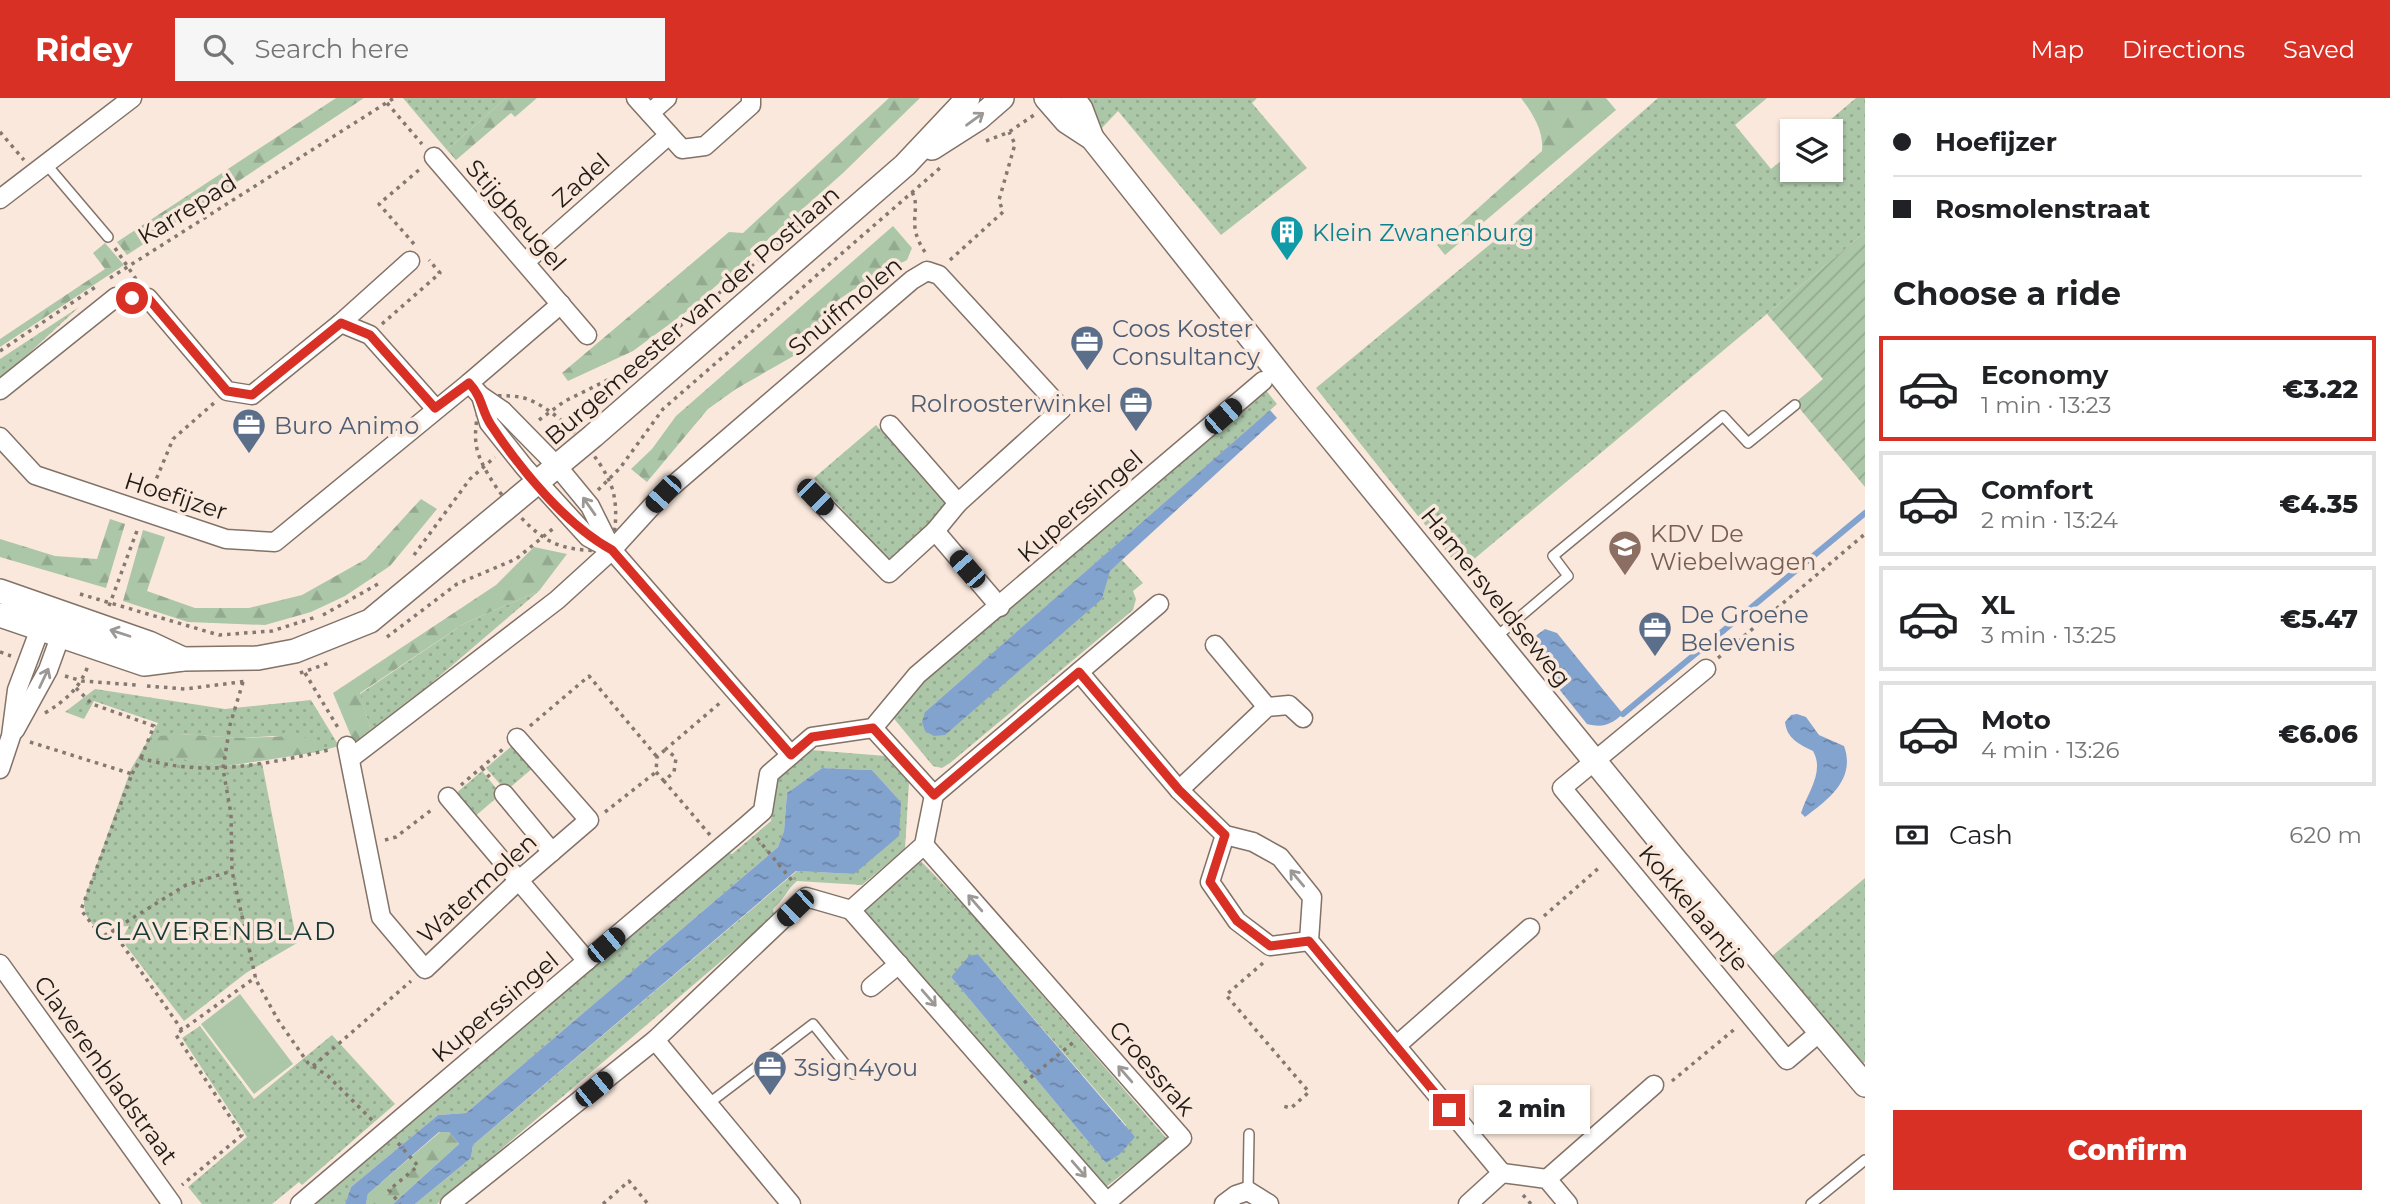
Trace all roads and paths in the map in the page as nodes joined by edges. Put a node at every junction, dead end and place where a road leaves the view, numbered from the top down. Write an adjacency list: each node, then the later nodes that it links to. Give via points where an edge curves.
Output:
1 (132, 98): 18 (street)
2 (394, 98): 10 (path, Karrepad)
3 (636, 98): 11 (street)
4 (667, 98): 11 (street)
5 (751, 98): 14 (street, via 751,104 705,146 682,149)
6 (968, 98): 17 (street, Burgemeester van der Postlaan)
7 (1002, 98): 17 (street, Burgemeester van der Postlaan, one-way to 7)
8 (1046, 98): 15 (street, Hamersveldseweg, via 1066,121)
9 (1073, 98): 15 (street, Hamersveldseweg)
10 (387, 103): 16 (path); 24 (path, Karrepad)
11 (650, 113): 14 (street)
12 (0, 132): 18 (path)
13 (1009, 132): 25 (path, via 1015,144 999,200 1003,212)
14 (669, 135): 23 (street, Zadel)
15 (1092, 138): 53 (street, Hamersveldseweg)
16 (434, 158): 23 (street, Stijgbeugel)
17 (905, 165): 39 (street, Burgemeester van der Postlaan)
18 (40, 168): 20 (street); 21 (lane)
19 (912, 192): 25 (path, via 916,201 913,231)
20 (0, 199)
21 (108, 237): 24 (path)
22 (410, 261): 28 (street)
23 (525, 262): 27 (street, Stijgbeugel)
24 (128, 267): 26 (path); 30 (path, Karrepad)
25 (934, 272): 42 (street, Snuifmolen, via 1062,409); 46 (street, Snuifmolen, via 923,272 912,280 663,494)
26 (148, 298): 33 (street, via 116,297); 34 (street)
27 (561, 304): 29 (street, Stijgbeugel); 32 (street, Stijgbeugel)
28 (341, 323): 34 (street, via 252,395); 36 (street, via 370,335)
29 (587, 335)
30 (0, 351)
31 (1263, 381): 50 (street, Kuperssingel)
32 (475, 389): 36 (street, Hoefijzer); 39 (street); 40 (street, via 489,423)
33 (0, 390)
34 (227, 391): 43 (path, via 173,439)
35 (1795, 405): 53 (lane, via 1748,443 1723,416 1553,555 1568,576)
36 (435, 408): 43 (street, Hoefijzer, via 275,542 226,539)
37 (890, 425): 42 (street)
38 (0, 437): 43 (street, Hoefijzer, via 35,475)
39 (557, 466): 40 (street, Burgemeester van der Postlaan); 46 (street, one-way to 39, via 590,506)
40 (537, 482): 46 (street, via 588,537); 52 (street, Burgemeester van der Postlaan, via 370,621 295,651 247,659 183,659 149,643)
41 (815, 497): 44 (street, via 889,573)
42 (958, 503): 44 (street)
43 (144, 511): 48 (path)
44 (935, 531): 50 (street)
45 (1865, 534): 55 (path)
46 (612, 550): 60 (street); 67 (street, via 557,600)
47 (0, 591): 52 (street, Burgemeester van der Postlaan)
48 (109, 604)
49 (1159, 604): 56 (street)
50 (1000, 607): 63 (street, Kuperssingel, via 917,675)
51 (0, 615): 52 (street, Burgemeester van der Postlaan)
52 (54, 622): 64 (street, via 17,690)
53 (1496, 638): 70 (street, Hamersveldseweg)
54 (1214, 645): 61 (street)
55 (1706, 668): 70 (street)
56 (1079, 672): 76 (street); 78 (street)
57 (305, 673): 67 (path)
58 (243, 682): 72 (path)
59 (76, 688): 69 (path, via 92,704 154,726)
60 (735, 691): 66 (path); 68 (street)
61 (1268, 707): 62 (street, via 1289,705); 76 (street)
62 (1303, 718)
63 (873, 728): 68 (street, Kuperssingel, via 812,737); 78 (street)
64 (11, 736): 71 (street); 74 (path)
65 (517, 738): 80 (street)
66 (666, 749): 73 (path, via 657,757); 75 (path, via 676,758 674,772)
67 (349, 752): 72 (path); 98 (street, Watermolen, via 381,918)
68 (791, 755): 83 (street, Kuperssingel, via 769,774 763,811)
69 (141, 758): 72 (path, via 166,766); 74 (path)
70 (1595, 760): 86 (street, Kokkelaantje, via 1562,788); 103 (street, Hamersveldseweg)
71 (0, 769)
72 (223, 769): 87 (path, via 231,814)
73 (656, 772): 75 (path); 80 (path)
74 (132, 774): 92 (path, via 81,910 102,937)
75 (664, 781): 83 (path)
76 (1179, 790): 81 (street)
77 (504, 794): 85 (street)
78 (934, 795): 82 (street)
79 (447, 797): 88 (street)
80 (589, 821): 85 (street, Watermolen)
81 (1225, 835): 93 (street, one-way to 81, via 1312,897 1280,858 1254,842); 94 (street, via 1210,882 1237,921 1270,946)
82 (924, 845): 90 (street); 97 (street, Croessrak, one-way to 82, via 1107,1202 1182,1139)
83 (720, 848): 95 (street, Kuperssingel)
84 (764, 848): 89 (path)
85 (552, 852): 88 (street, Watermolen)
86 (1616, 853): 91 (path); 101 (street, Kokkelaantje)
87 (232, 871): 92 (path, via 186,885); 99 (path)
88 (518, 881): 95 (street); 98 (street, Watermolen)
89 (796, 885)
90 (852, 910): 97 (street, Croessrak); 104 (street, via 806,897)
91 (1530, 928): 106 (street)
92 (112, 930): 102 (path)
93 (1309, 941): 94 (street); 106 (street)
94 (1286, 944): 113 (path, via 1226,995 1309,1092 1291,1108)
95 (587, 961): 115 (street, Kuperssingel)
96 (0, 964): 120 (street, Claverenbladstraat)
97 (899, 964): 100 (street)
98 (425, 968): 107 (path)
99 (256, 977): 102 (path); 107 (path, via 278,1020)
100 (871, 987)
101 (1751, 1016): 103 (street, Kokkelaantje, via 1787,1060); 110 (path, via 1668,1085)
102 (182, 1030): 120 (path, via 176,1035 242,1135)
103 (1820, 1032): 111 (street, Hamersveldseweg)
104 (655, 1040): 112 (street); 123 (street)
105 (1070, 1045): 109 (path)
106 (1396, 1046): 117 (street)
107 (313, 1066): 115 (path)
108 (853, 1074): 112 (lane, via 813,1024)
109 (1027, 1081)
110 (1654, 1085): 118 (street)
111 (1865, 1085)
112 (708, 1104): 126 (street)
113 (1283, 1106)
114 (1249, 1134): 119 (lane)
115 (392, 1136): 121 (street, Kuperssingel); 122 (path, via 418,1167 389,1190)
116 (1865, 1160): 131 (lane)
117 (1502, 1173): 118 (street); 129 (street)
118 (1547, 1179): 130 (street)
119 (1248, 1191): 127 (street); 128 (street)
120 (169, 1201)
121 (300, 1204)
122 (400, 1204)
123 (450, 1204)
124 (603, 1204): 125 (path, via 629,1181)
125 (648, 1204)
126 (791, 1204)
127 (1224, 1204)
128 (1269, 1204)
129 (1468, 1204)
130 (1568, 1204)
131 (1811, 1204)

